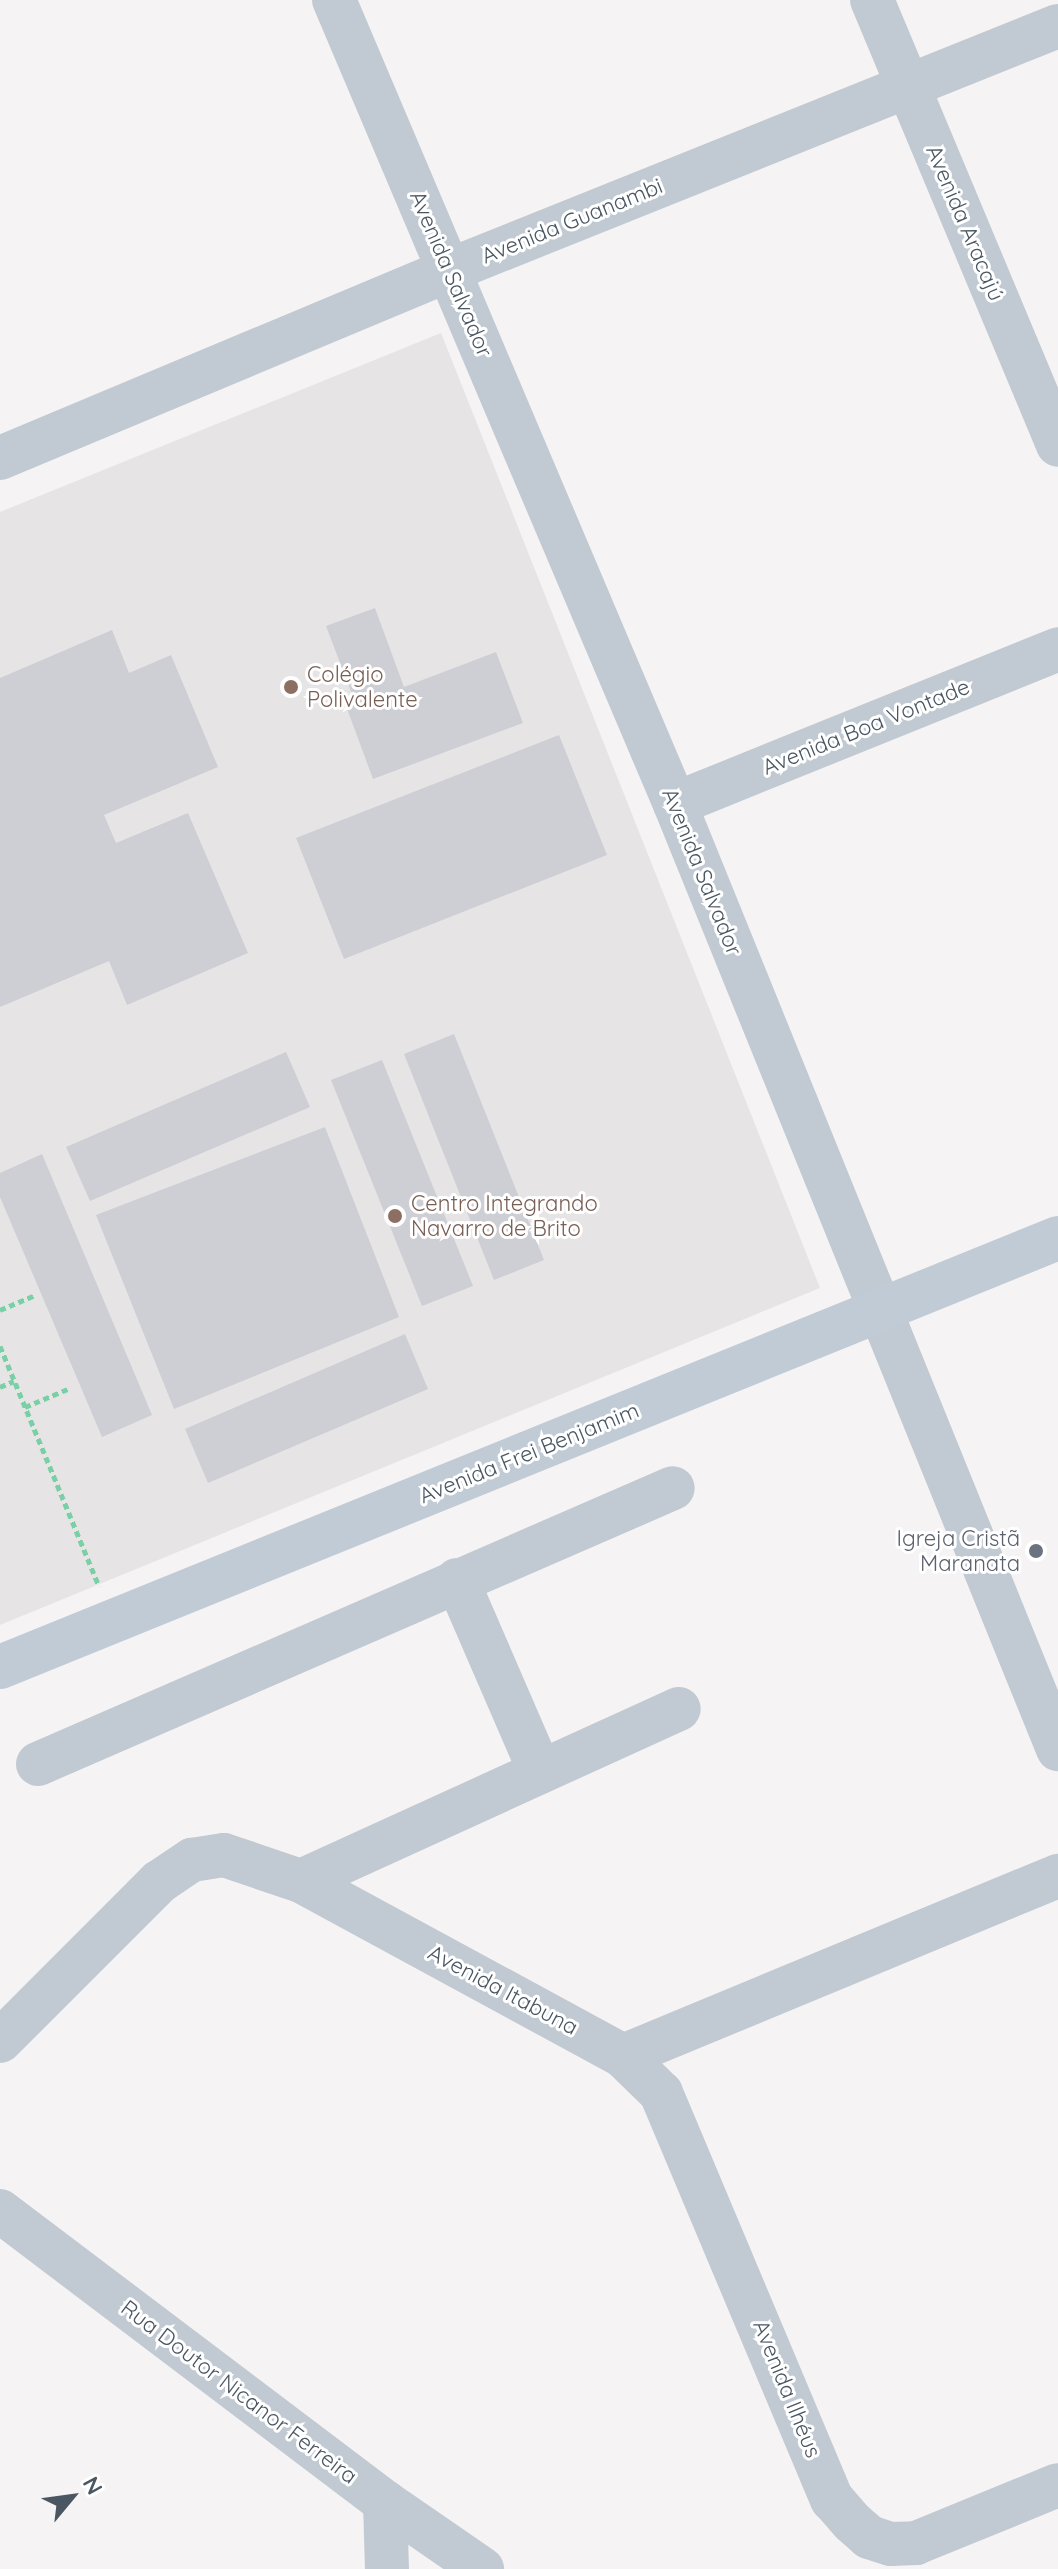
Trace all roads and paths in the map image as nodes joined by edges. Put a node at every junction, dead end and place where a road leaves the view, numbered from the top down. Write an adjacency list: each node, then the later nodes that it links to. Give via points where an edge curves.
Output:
1 (334, 0): 5 (street, Avenida Salvador)
2 (872, 0): 4 (street, Avenida Aracajú)
3 (1058, 26): 4 (street, Avenida Guanambi)
4 (907, 86): 5 (street, Avenida Guanambi); 6 (street, Avenida Aracajú)
5 (450, 270): 7 (street, Avenida Guanambi); 9 (street, Avenida Salvador)
6 (1056, 435)
7 (0, 458)
8 (1058, 649): 9 (street, Avenida Boa Vontade)
9 (675, 804): 13 (street, Avenida Salvador)
10 (1058, 1238): 13 (main road, Avenida Frei Benjamim)
11 (36, 1295): 12 (path)
12 (0, 1310)
13 (877, 1312): 22 (main road, Avenida Frei Benjamim); 24 (street, Avenida Salvador)
14 (0, 1346): 15 (path)
15 (14, 1381): 16 (path); 18 (path)
16 (0, 1387)
17 (70, 1388): 18 (path)
18 (25, 1407): 21 (path)
19 (673, 1488): 20 (street)
20 (457, 1580): 25 (street); 26 (street)
21 (99, 1586)
22 (0, 1667)
23 (679, 1709): 26 (street)
24 (1058, 1749)
25 (38, 1764)
26 (540, 1772): 28 (street)
27 (1058, 1876): 30 (street)
28 (301, 1881): 29 (street, Avenida Itabuna, via 224,1855 192,1860 159,1882); 30 (street, Avenida Itabuna)
29 (0, 2041)
30 (623, 2056): 32 (street, Avenida Ilhéus, via 661,2093 688,2147 832,2499 852,2522 869,2537 891,2544 916,2543)
31 (0, 2211): 33 (street, Rua Doutor Nicanor Ferreira)
32 (1058, 2485)
33 (385, 2502): 34 (street); 35 (street, Rua Doutor Nicanor Ferreira)
34 (387, 2569)
35 (482, 2569)

